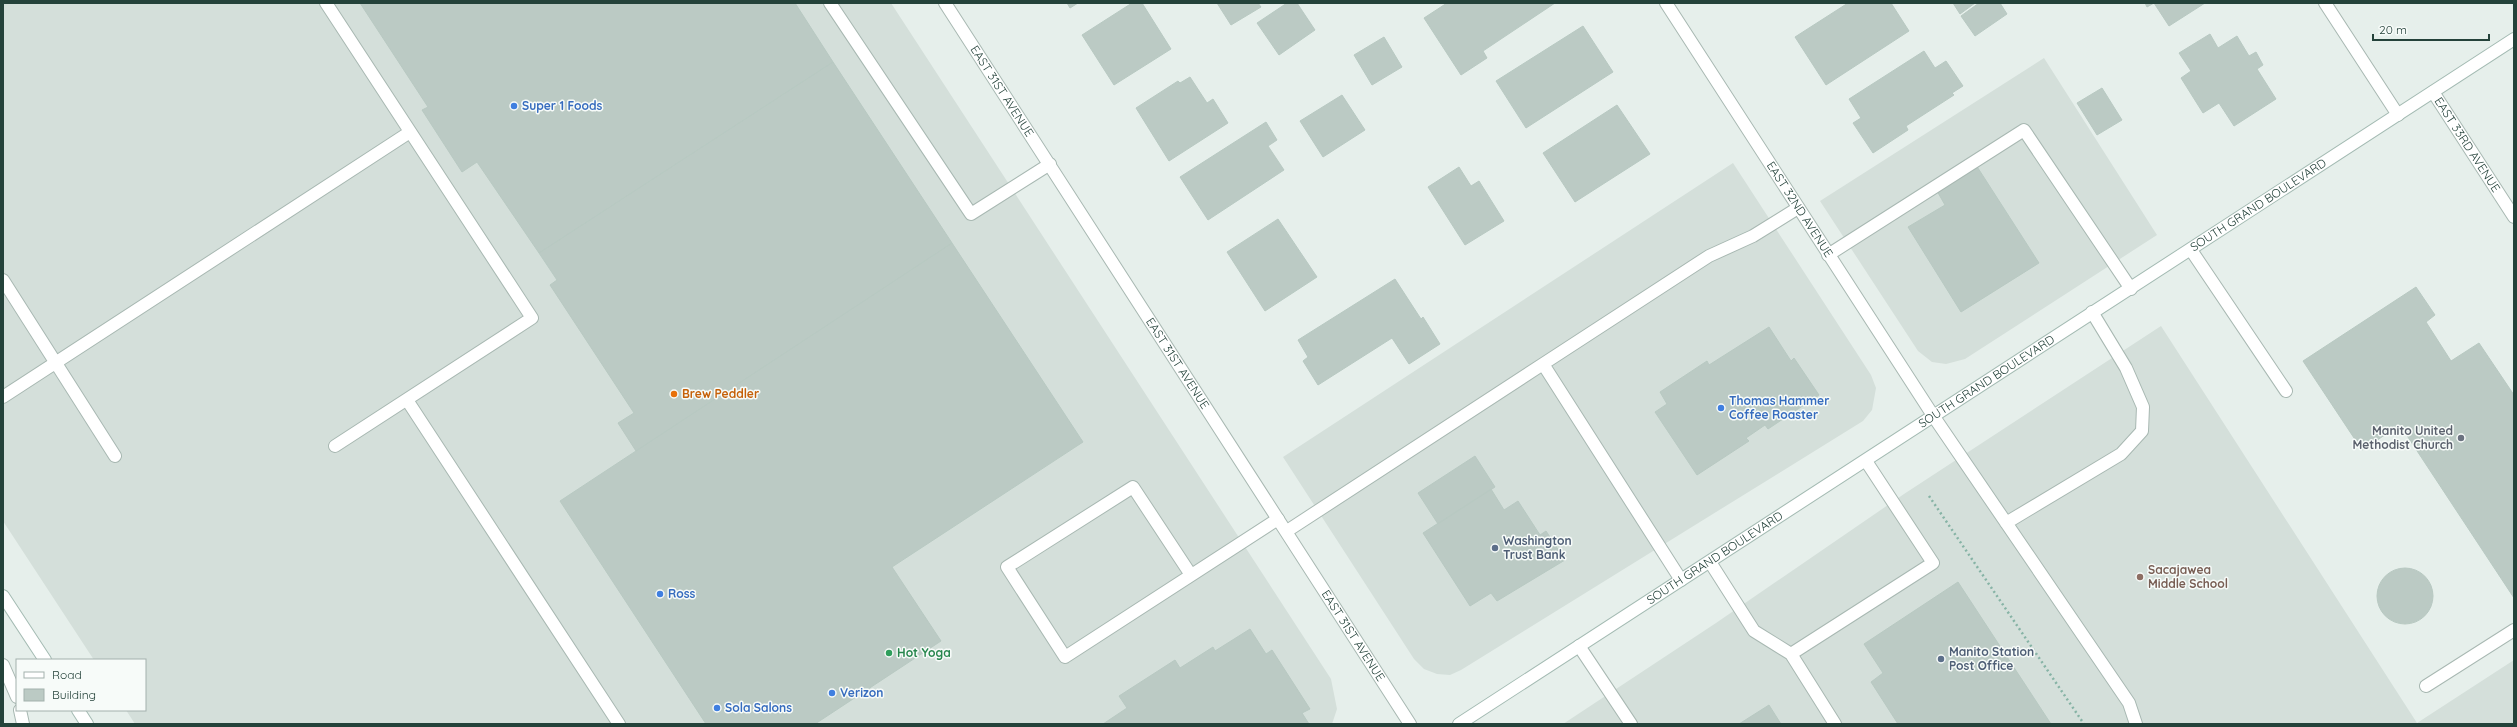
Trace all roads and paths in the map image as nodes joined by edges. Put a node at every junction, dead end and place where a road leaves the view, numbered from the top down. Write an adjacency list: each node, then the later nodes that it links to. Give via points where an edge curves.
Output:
1 (326, 3): 9 (street)
2 (830, 3): 10 (street, via 971,214)
3 (945, 3): 10 (street, EAST 31ST AVENUE)
4 (1666, 3): 11 (street, EAST 32ND AVENUE)
5 (2325, 3): 8 (street)
6 (2514, 40): 7 (street, SOUTH GRAND BOULEVARD)
7 (2433, 92): 8 (street, SOUTH GRAND BOULEVARD); 12 (street, EAST 33RD AVENUE)
8 (2398, 116): 13 (street, SOUTH GRAND BOULEVARD)
9 (410, 132): 18 (street); 22 (street, via 532,318)
10 (1050, 164): 28 (street, EAST 31ST AVENUE)
11 (1798, 208): 14 (street, EAST 32ND AVENUE); 19 (street, via 1753,236 1709,256)
12 (2514, 217)
13 (2191, 250): 16 (street, SOUTH GRAND BOULEVARD); 20 (street)
14 (1828, 255): 16 (street, via 2024,130); 23 (street, EAST 32ND AVENUE)
15 (3, 280): 18 (street)
16 (2131, 289): 17 (street, SOUTH GRAND BOULEVARD)
17 (2092, 312): 23 (street, SOUTH GRAND BOULEVARD); 29 (street, via 2126,368 2143,407 2142,431 2121,454)
18 (55, 362): 21 (street); 25 (street)
19 (1543, 364): 30 (street); 33 (street)
20 (2286, 391)
21 (3, 397)
22 (406, 400): 24 (street); 46 (street)
23 (1934, 417): 26 (street, SOUTH GRAND BOULEVARD); 29 (street, EAST 32ND AVENUE)
24 (335, 446)
25 (115, 456)
26 (1866, 461): 31 (street, SOUTH GRAND BOULEVARD); 37 (street, via 1933,563)
27 (1929, 496): 51 (path)
28 (1278, 519): 30 (street, EAST 31ST AVENUE); 32 (street)
29 (2006, 523): 52 (street, EAST 32ND AVENUE, via 2129,703)
30 (1286, 531): 47 (street, EAST 31ST AVENUE)
31 (1710, 562): 33 (street, SOUTH GRAND BOULEVARD); 37 (street, via 1754,630)
32 (1191, 575): 32 (street, via 1065,657 1007,567 1133,487)
33 (1681, 580): 36 (street, SOUTH GRAND BOULEVARD)
34 (3, 596): 38 (street)
35 (2514, 630): 40 (street)
36 (1579, 646): 48 (street, SOUTH GRAND BOULEVARD); 49 (street)
37 (1791, 654): 50 (street)
38 (44, 659)
39 (3, 665): 41 (street)
40 (2426, 686)
41 (16, 695)
42 (20, 711): 44 (street)
43 (79, 711): 45 (street)
44 (23, 724)
45 (87, 724)
46 (619, 724)
47 (1410, 724)
48 (1459, 724)
49 (1631, 724)
50 (1835, 724)
51 (2084, 724)
52 (2136, 724)

